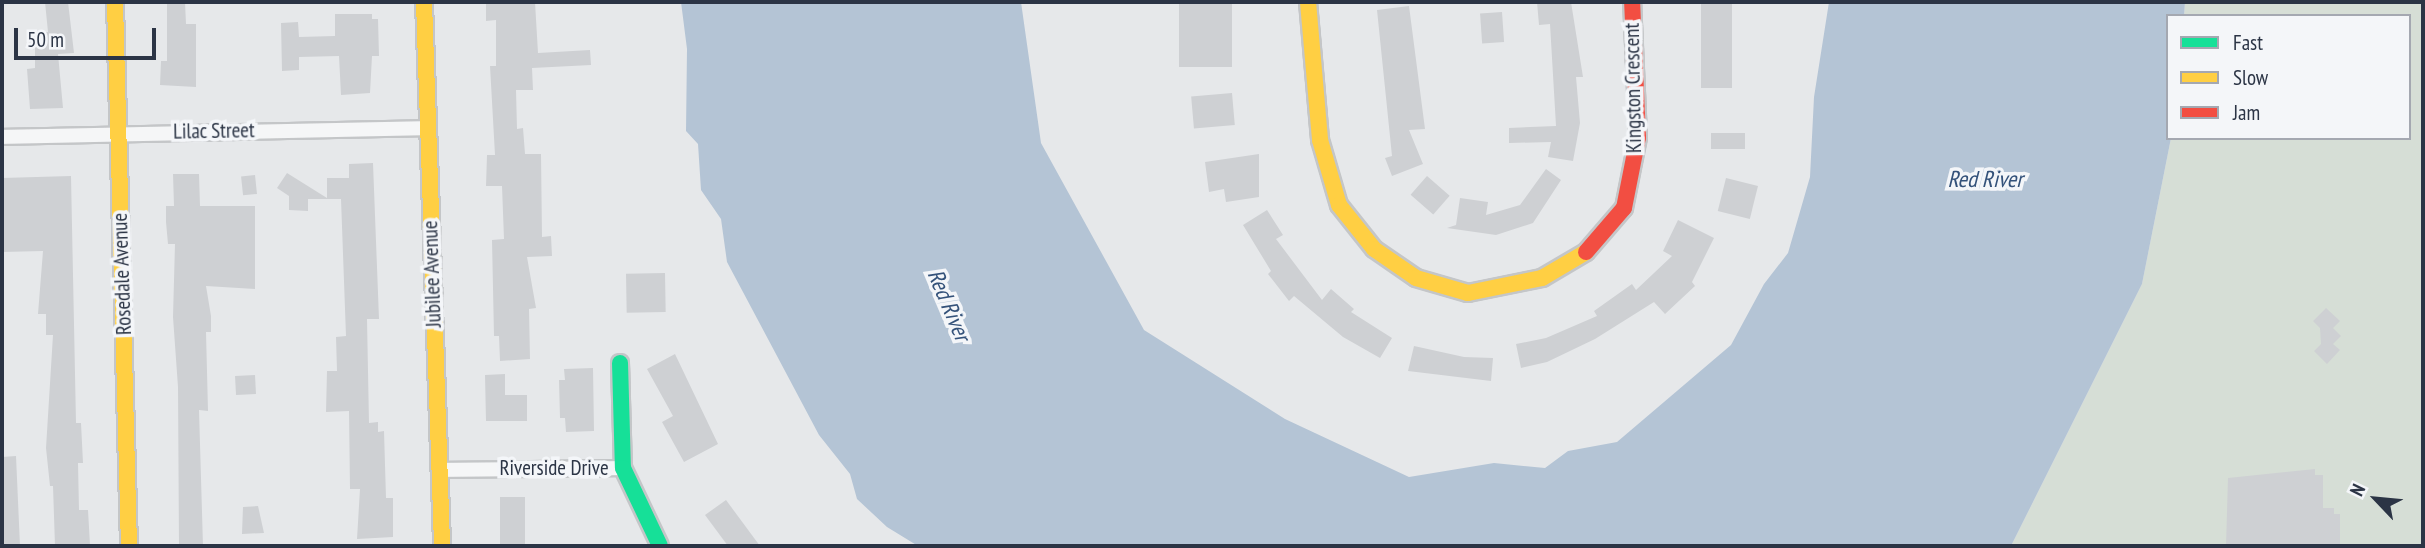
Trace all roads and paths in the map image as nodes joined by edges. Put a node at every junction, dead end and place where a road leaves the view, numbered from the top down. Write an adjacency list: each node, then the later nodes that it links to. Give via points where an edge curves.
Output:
1 (115, 2): 6 (street, Rosedale Avenue)
2 (424, 2): 5 (street, Jubilee Avenue)
3 (1308, 2): 4 (street, Kingston Crescent, via 1320,140 1339,205 1374,249 1416,278 1468,293 1542,278 1582,256 1624,208 1638,136)
4 (1632, 2)
5 (426, 128): 6 (street, Lilac Street); 10 (street, Jubilee Avenue)
6 (119, 132): 7 (street, Lilac Street); 11 (street, Rosedale Avenue)
7 (2, 136)
8 (620, 363): 9 (street)
9 (623, 468): 10 (street, Riverside Drive); 13 (street, Riverside Drive)
10 (440, 470): 12 (street, Jubilee Avenue)
11 (130, 546)
12 (442, 546)
13 (660, 546)

